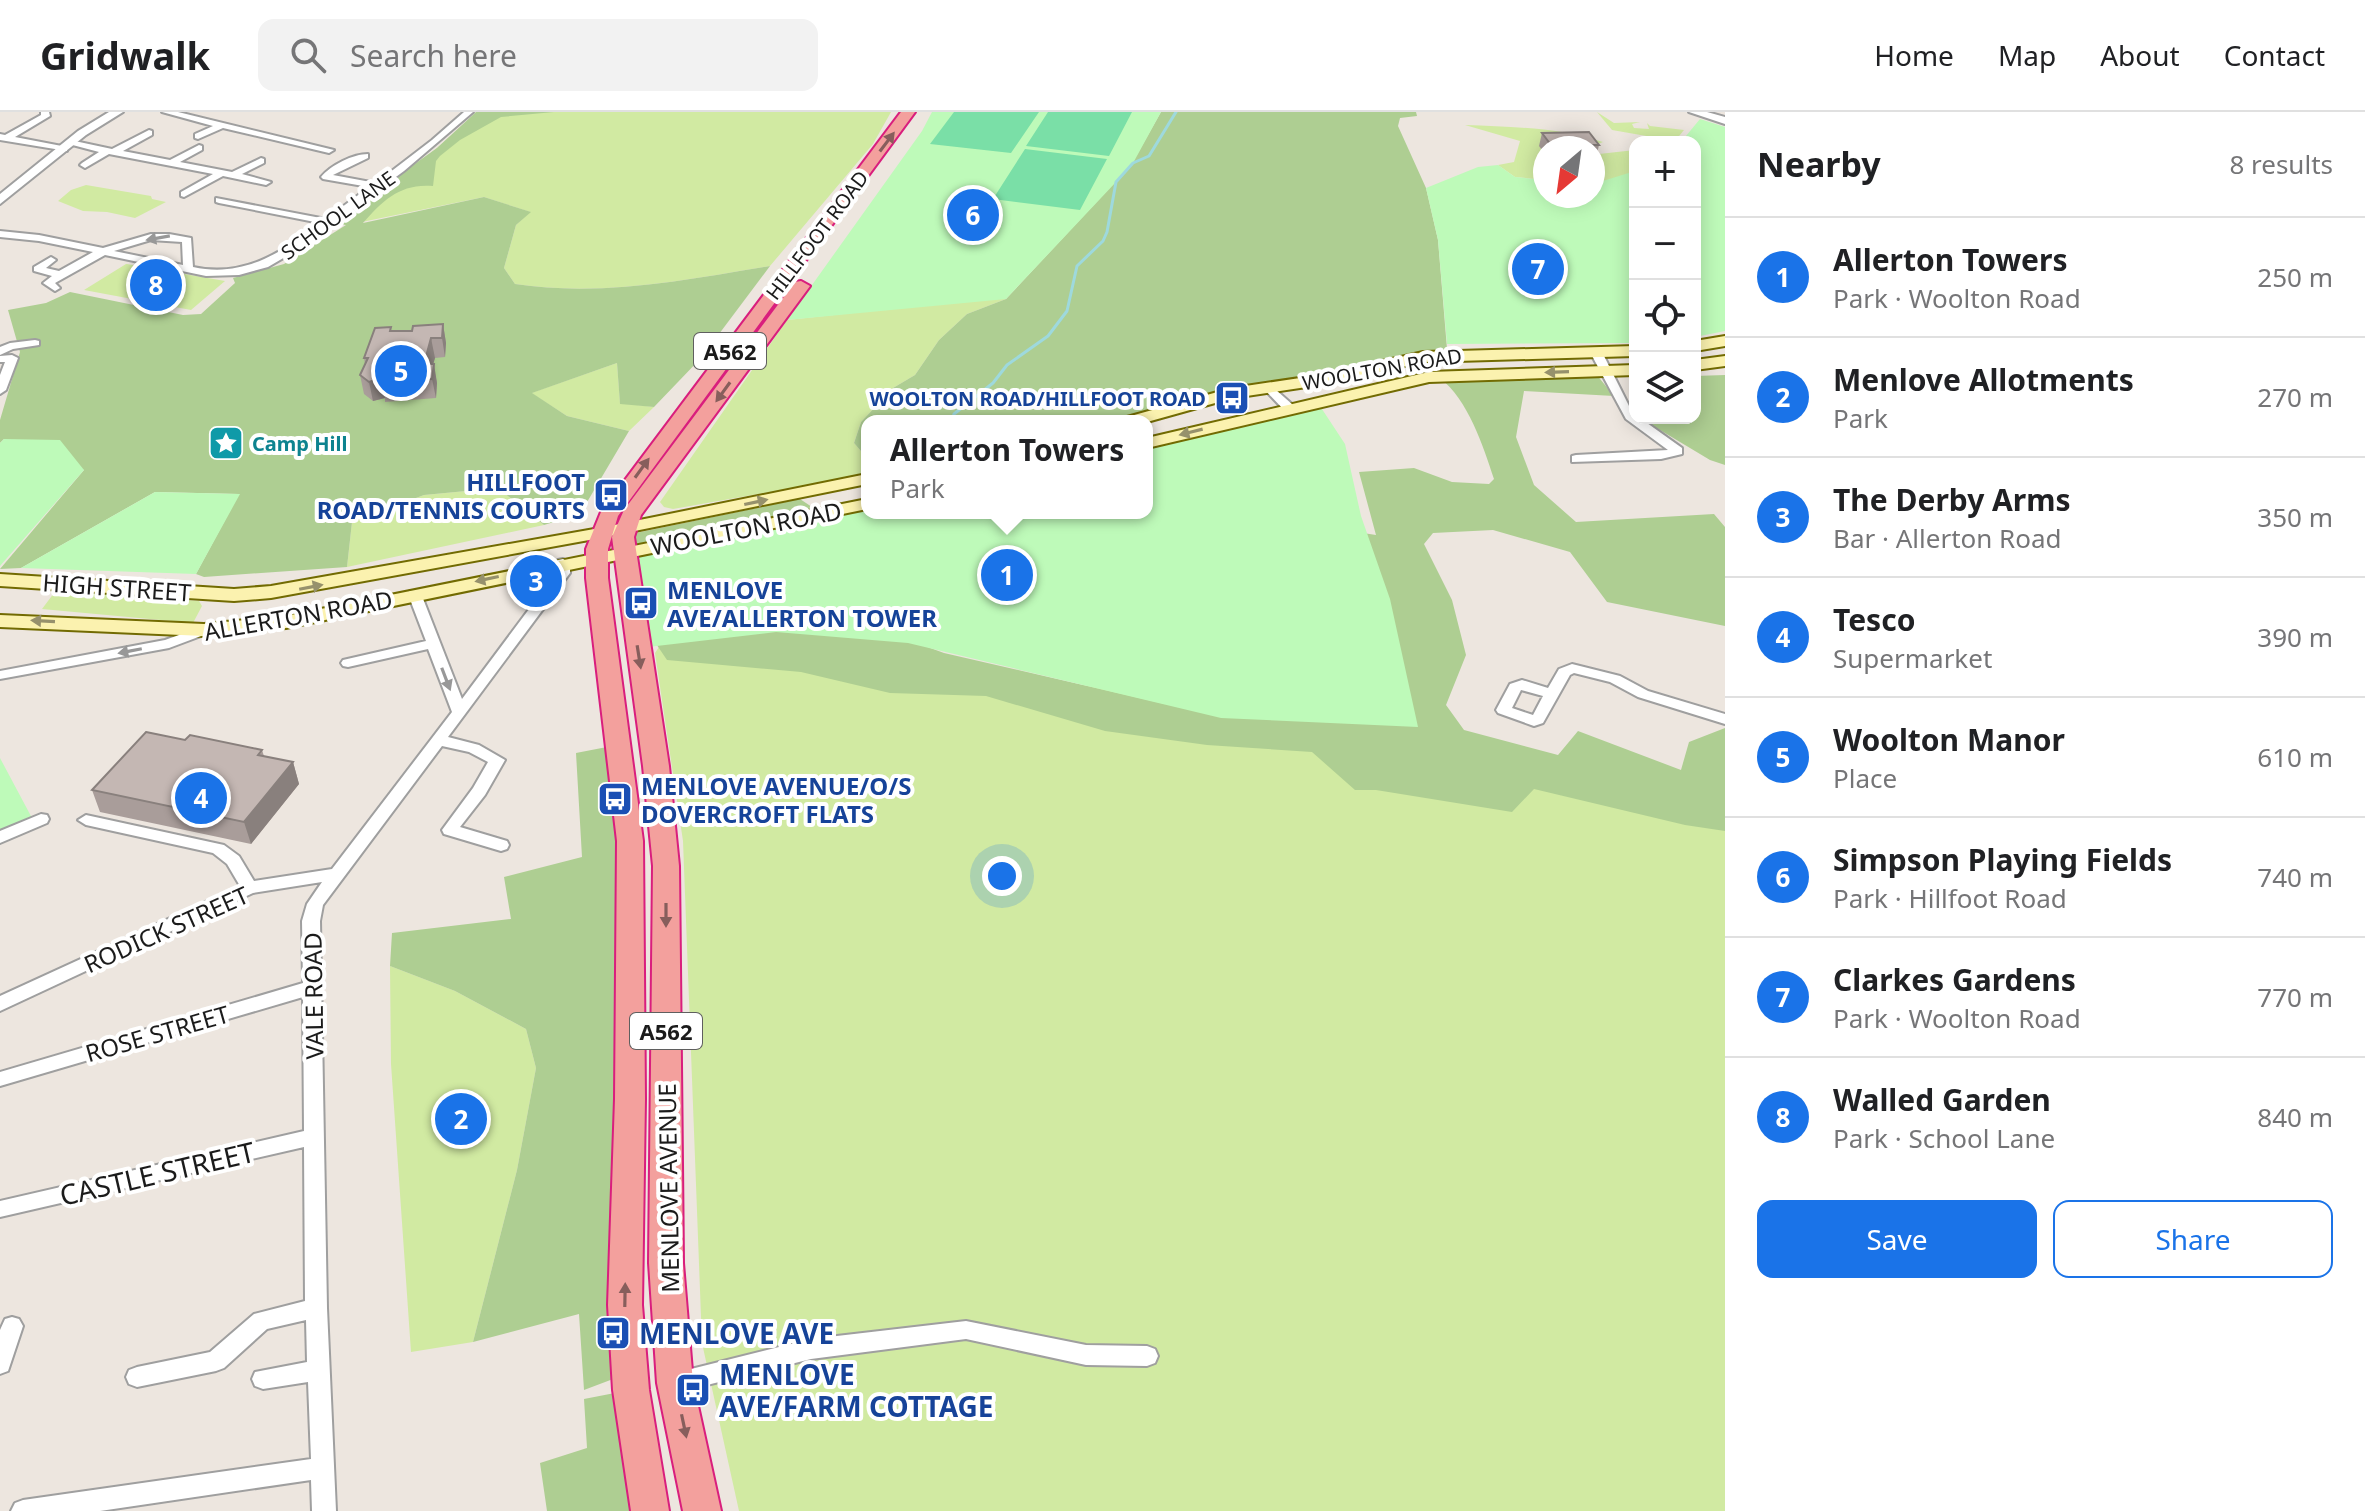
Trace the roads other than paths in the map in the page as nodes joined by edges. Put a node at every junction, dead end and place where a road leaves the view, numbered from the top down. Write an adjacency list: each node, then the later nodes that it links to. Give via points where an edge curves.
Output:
1 (45, 112): 11 (street)
2 (117, 112): 13 (street)
3 (169, 112): 9 (street); 15 (street)
4 (469, 112): 23 (street, SCHOOL LANE, via 434,146)
5 (908, 112): 55 (highway, HILLFOOT ROAD / A562, one-way to 5, via 643,466)
6 (925, 112): 52 (highway, HILLFOOT ROAD / A562, one-way to 52)
7 (1695, 112): 8 (street)
8 (1725, 121)
9 (222, 125): 10 (street); 12 (street)
10 (198, 136)
11 (3, 137): 13 (street)
12 (279, 138): 16 (street); 21 (street)
13 (67, 146): 15 (street); 25 (street)
14 (199, 148): 18 (street)
15 (111, 150): 18 (street); 19 (street, via 82,166)
16 (329, 150)
17 (379, 157): 23 (street, via 362,154 326,177)
18 (173, 162): 20 (street)
19 (97, 168)
20 (222, 173): 21 (street); 24 (street)
21 (234, 175): 22 (street)
22 (266, 182)
23 (378, 186): 27 (street, SCHOOL LANE)
24 (184, 194)
25 (0, 200)
26 (219, 200): 27 (street)
27 (328, 222): 31 (street, SCHOOL LANE, via 273,261 227,273)
28 (0, 234): 29 (street, SCHOOL LANE)
29 (100, 253): 31 (street, SCHOOL LANE); 31 (street, one-way to 29, via 187,240 172,236); 32 (street)
30 (51, 260): 32 (street, via 38,269)
31 (188, 269)
32 (61, 275): 33 (street, via 48,283)
33 (55, 288)
34 (1725, 341): 36 (main road)
35 (35, 343): 38 (street)
36 (1701, 345)
37 (1629, 351): 39 (main road, WOOLTON ROAD)
38 (0, 352)
39 (1596, 352): 44 (street); 45 (main road, WOOLTON ROAD, via 1451,354)
40 (0, 359): 46 (street, via 12,358)
41 (1725, 361): 42 (main road)
42 (1701, 364)
43 (1629, 370): 44 (main road, WOOLTON ROAD)
44 (1607, 371): 47 (main road, WOOLTON ROAD, one-way to 47, via 1429,377); 50 (street, via 1630,416 1678,451)
45 (1268, 387): 47 (street); 48 (main road, WOOLTON ROAD)
46 (0, 390)
47 (1289, 408): 49 (main road, WOOLTON ROAD, one-way to 49)
48 (1153, 415)
49 (1153, 442)
50 (1576, 459)
51 (861, 480): 54 (main road, WOOLTON ROAD, one-way to 51)
52 (641, 501): 54 (main road, via 647,513); 56 (highway, HILLFOOT ROAD / A562)
53 (861, 505): 56 (main road, WOOLTON ROAD)
54 (670, 519): 56 (main road, WOOLTON ROAD)
55 (600, 533): 56 (highway, HILLFOOT ROAD / A562); 60 (main road, ALLERTON ROAD, one-way to 55, via 299,589)
56 (611, 554): 57 (main road, via 590,572); 88 (highway, MENLOVE AVENUE / A562, one-way to 88, via 656,766 666,866 666,1263); 89 (highway, MENLOVE AVENUE / A562, one-way to 56, via 625,1305 630,841)
57 (563, 563): 59 (main road, ALLERTON ROAD, one-way to 59); 67 (street, VALE ROAD, via 563,573)
58 (0, 580): 60 (main road, HIGH STREET)
59 (415, 594): 62 (main road, ALLERTON ROAD, via 286,622); 63 (street)
60 (234, 595)
61 (0, 621): 62 (main road, HIGH STREET, one-way to 61)
62 (204, 630): 65 (street, ALLERTON ROAD, one-way to 65, via 169,644)
63 (433, 644): 64 (street); 67 (street, one-way to 67)
64 (348, 663)
65 (0, 675)
66 (1552, 694): 68 (street, via 1572,668)
67 (459, 712): 69 (street, VALE ROAD)
68 (1725, 719)
69 (438, 740): 73 (street, via 497,760 450,830); 74 (street, VALE ROAD)
70 (41, 819): 72 (street)
71 (86, 820): 75 (street, via 218,849 233,860)
72 (0, 837)
73 (501, 845)
74 (337, 874): 75 (street, RODICK STREET); 76 (street, VALE ROAD, via 315,904 311,921)
75 (250, 888): 77 (street, RODICK STREET)
76 (313, 987): 78 (street, ROSE STREET); 79 (street, VALE ROAD)
77 (0, 1004)
78 (0, 1079)
79 (314, 1137): 80 (street, CASTLE STREET); 81 (street, VALE ROAD)
80 (0, 1209)
81 (316, 1308): 85 (street, VALE ROAD); 86 (street, via 261,1321 216,1361)
82 (12, 1326): 84 (street)
83 (1147, 1356): 88 (street, via 1086,1355 966,1330 811,1349)
84 (0, 1364)
85 (320, 1370): 87 (street); 90 (street, VALE ROAD)
86 (137, 1377)
87 (263, 1379)
88 (675, 1383): 89 (highway); 94 (highway, MENLOVE AVENUE / A562, one-way to 94)
89 (631, 1390): 93 (highway, MENLOVE AVENUE / A562)
90 (323, 1468): 91 (street); 92 (street, VALE ROAD)
91 (23, 1511)
92 (324, 1511)
93 (650, 1511)
94 (702, 1511)

